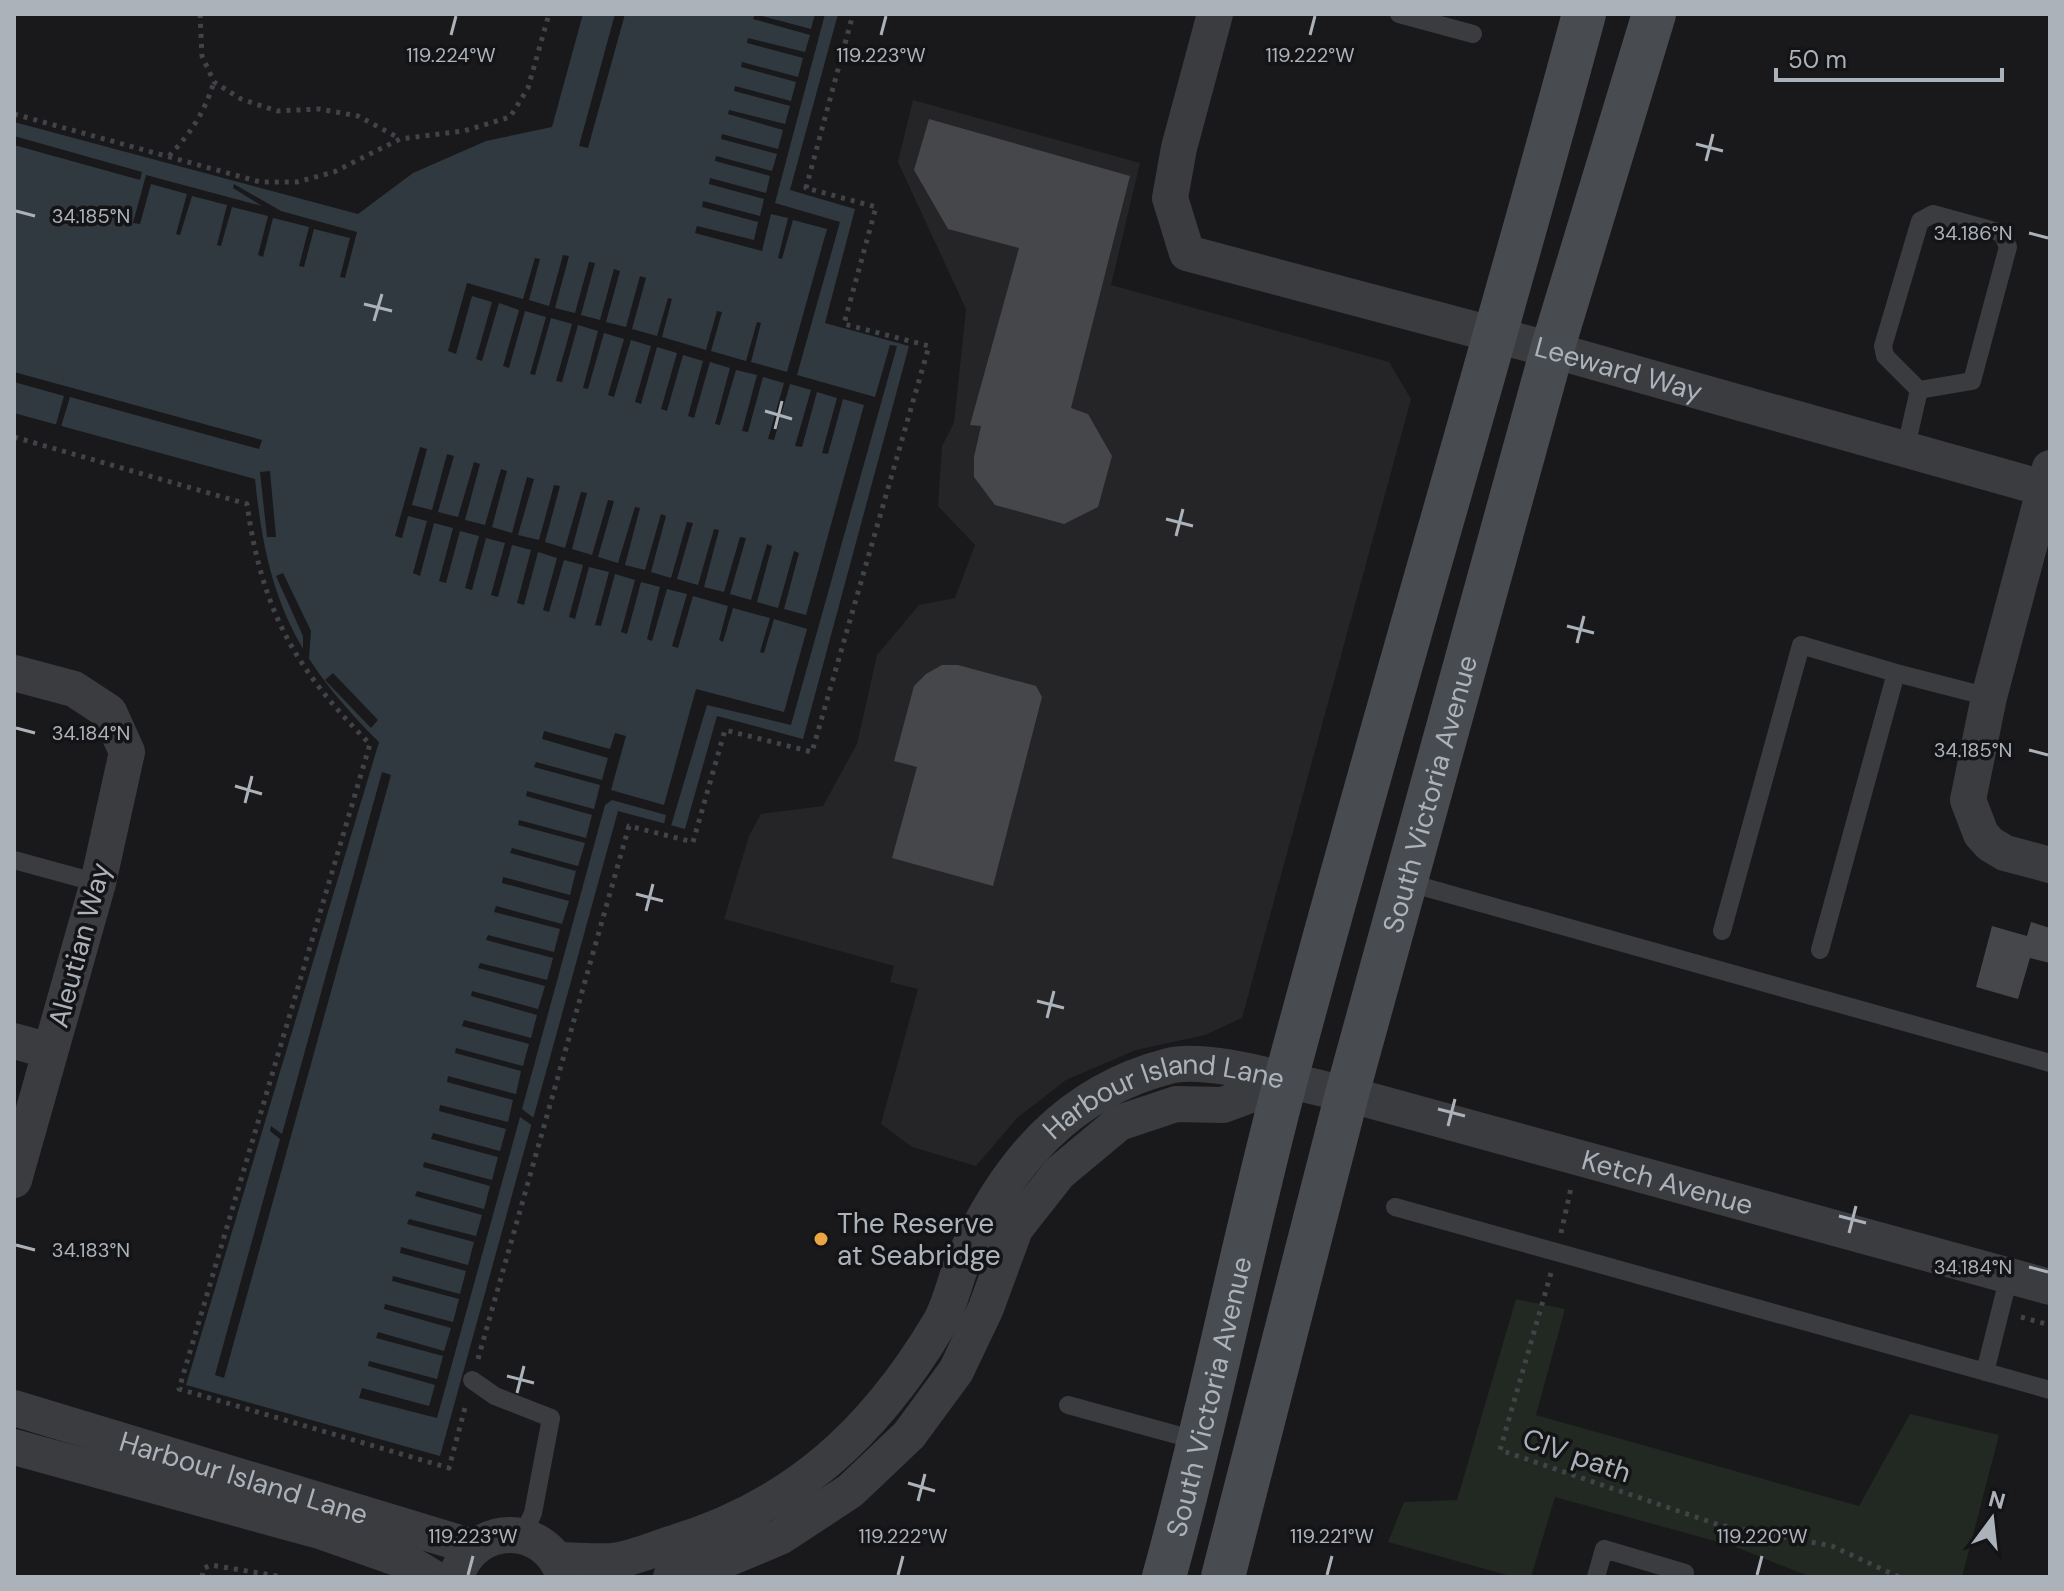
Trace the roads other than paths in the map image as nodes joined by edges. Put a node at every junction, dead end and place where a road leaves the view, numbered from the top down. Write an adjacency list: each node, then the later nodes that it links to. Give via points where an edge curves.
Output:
1 (1215, 14): 6 (street, Leeward Way, via 1170,198 1187,253)
2 (1399, 14): 5 (lane)
3 (1584, 14): 6 (main road, South Victoria Avenue)
4 (1654, 14): 7 (main road, South Victoria Avenue)
5 (1473, 34)
6 (1497, 337): 7 (street, Leeward Way); 23 (main road, South Victoria Avenue)
7 (1552, 350): 9 (street, Leeward Way); 16 (main road, South Victoria Avenue)
8 (1919, 390): 8 (lane, via 1972,381 2008,247 2002,233 1933,214 1920,221 1883,346 1885,356); 9 (lane)
9 (1905, 451): 10 (street, Leeward Way)
10 (2048, 482): 13 (street)
11 (14, 673): 17 (street, Aleutian Way, via 74,689 109,712 127,752)
12 (1896, 673): 13 (lane); 18 (lane, via 1801,645); 19 (lane)
13 (1989, 697): 15 (street, via 1968,800 1981,834 2005,853)
14 (14, 860): 17 (lane)
15 (2050, 865)
16 (1406, 882): 22 (lane); 24 (main road, South Victoria Avenue)
17 (98, 883): 21 (street, Aleutian Way)
18 (1722, 931)
19 (1820, 950)
20 (14, 1041): 21 (street)
21 (50, 1051): 25 (street, Aleutian Way)
22 (2050, 1063)
23 (1285, 1082): 24 (street, Ketch Avenue); 34 (main road, South Victoria Avenue); 38 (street, Harbour Island Lane, via 1234,1067 1172,1065 1104,1089 1040,1137 996,1194 941,1321 897,1389 842,1451 775,1499 699,1536 615,1561); 40 (street, Harbour Island Lane, via 1223,1105 1176,1104 1119,1123 1059,1173 1015,1229 956,1371 909,1435 850,1491 780,1537)
24 (1347, 1094): 27 (street, Ketch Avenue); 42 (main road, South Victoria Avenue)
25 (14, 1180)
26 (1395, 1207): 29 (lane)
27 (2009, 1276): 28 (street, Ketch Avenue); 29 (lane)
28 (2050, 1287)
29 (1985, 1372): 31 (lane)
30 (472, 1380): 36 (lane, via 495,1396 551,1418 533,1513)
31 (2050, 1390)
32 (1068, 1405): 34 (lane)
33 (14, 1408): 37 (street, Harbour Island Lane)
34 (1202, 1441): 41 (main road, South Victoria Avenue)
35 (14, 1447): 39 (street, Harbour Island Lane, via 323,1532 405,1561)
36 (523, 1535): 37 (street, via 488,1538); 38 (street, via 537,1540)
37 (465, 1562)
38 (560, 1569)
39 (432, 1577)
40 (671, 1577)
41 (1164, 1577)
42 (1223, 1577)
43 (1596, 1577): 44 (lane, via 1604,1549 1685,1573)
44 (1684, 1577)

